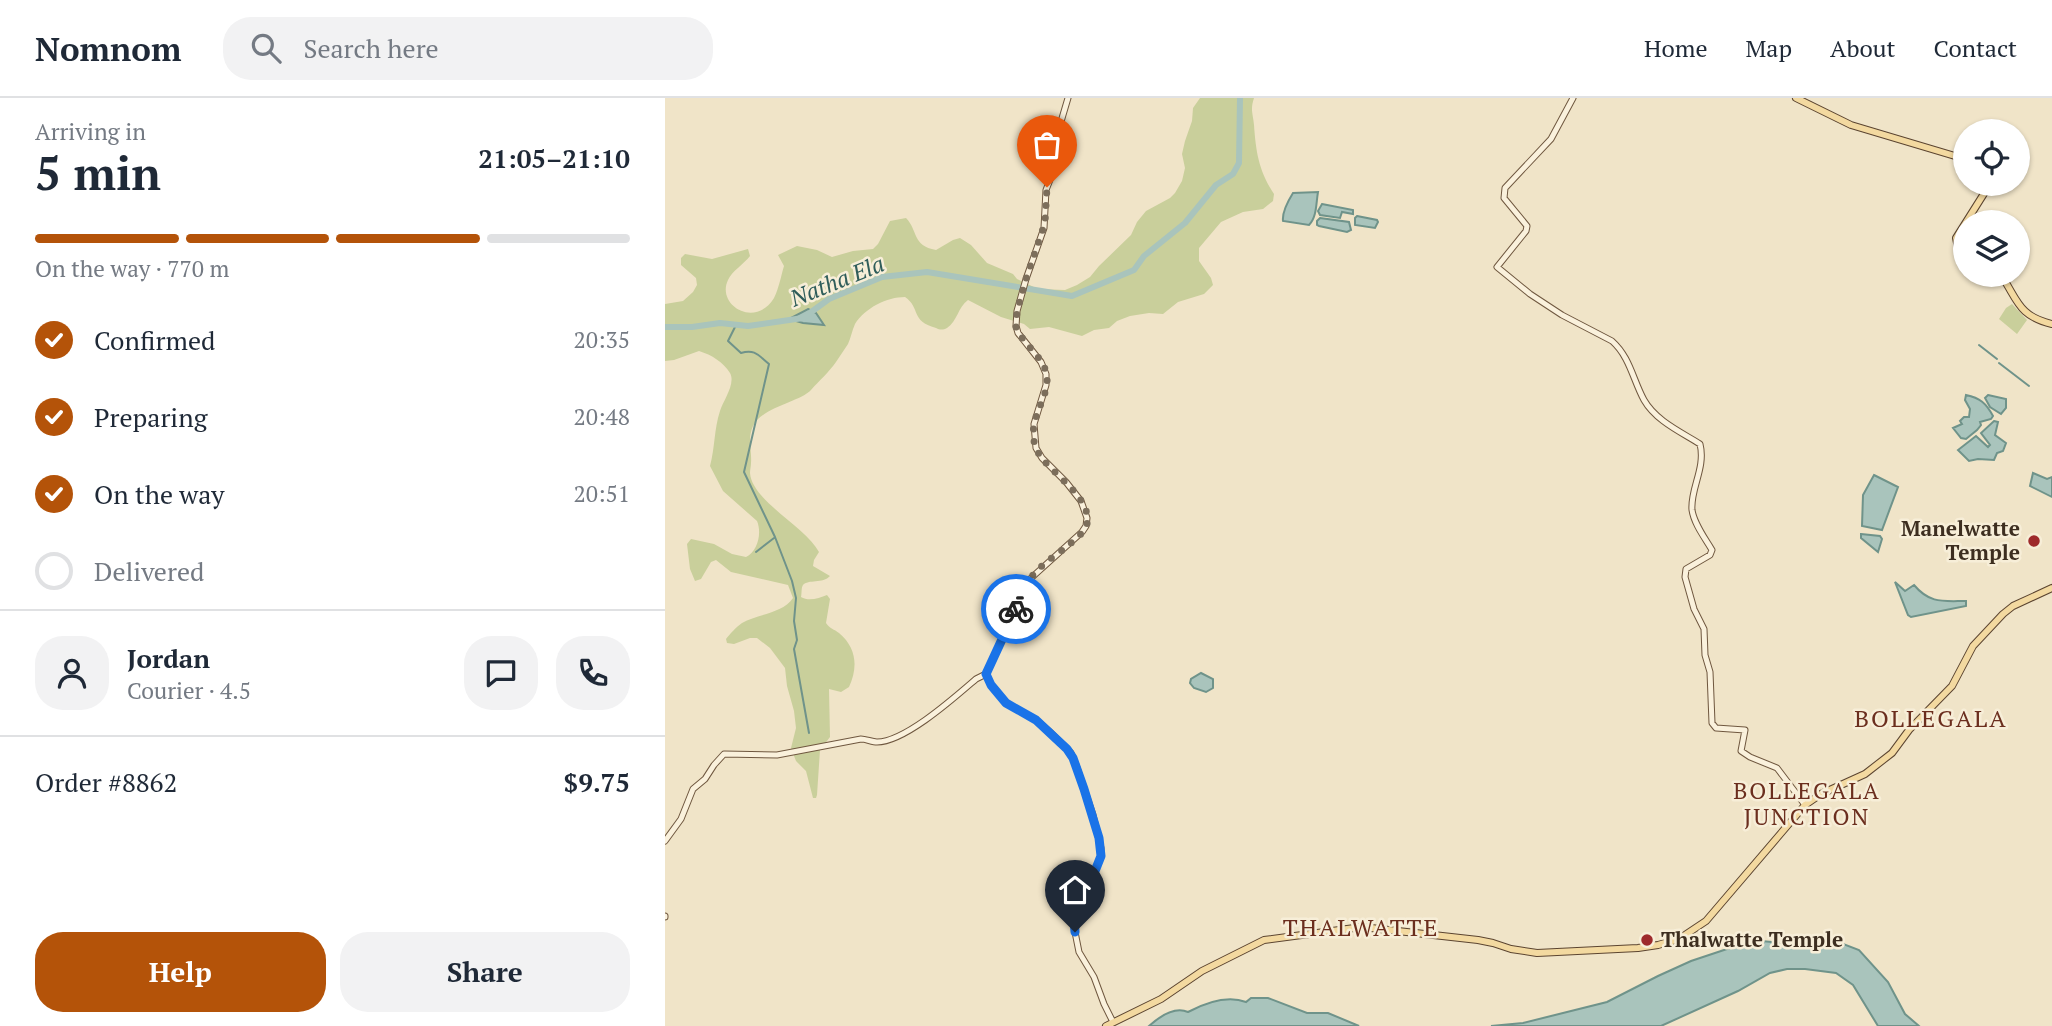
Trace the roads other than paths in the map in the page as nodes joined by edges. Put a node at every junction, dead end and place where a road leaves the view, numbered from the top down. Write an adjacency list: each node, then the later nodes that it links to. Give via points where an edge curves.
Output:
1 (1068, 98): 8 (street, via 1046,190 1045,223 1016,327 1047,378 1034,424 1036,448 1075,493 1087,523 1030,579)
2 (1573, 98): 9 (street, via 1551,139 1505,188 1504,198 1527,226 1497,267 1562,315 1612,341 1626,359 1645,402 1672,428 1700,444 1700,473 1692,508 1712,550 1686,569 1685,577 1704,629 1712,723 1745,730 1741,751 1777,768)
3 (1796, 98): 4 (main road, via 1851,124)
4 (1953, 155)
5 (2008, 287): 6 (main road, via 2028,315)
6 (2052, 324)
7 (2052, 588): 9 (main road, via 2003,614 1973,646 1952,686 1892,752 1863,775)
8 (986, 674): 10 (street, via 922,723 879,742 863,738 777,755 725,754 693,789 681,819); 11 (street, via 1003,700 1051,733 1076,765 1101,856 1073,905 1075,932)
9 (1805, 805): 11 (main road, via 1706,921 1658,946 1537,953 1478,940 1362,927 1296,934 1247,947)
10 (665, 841)
11 (1110, 1024)

